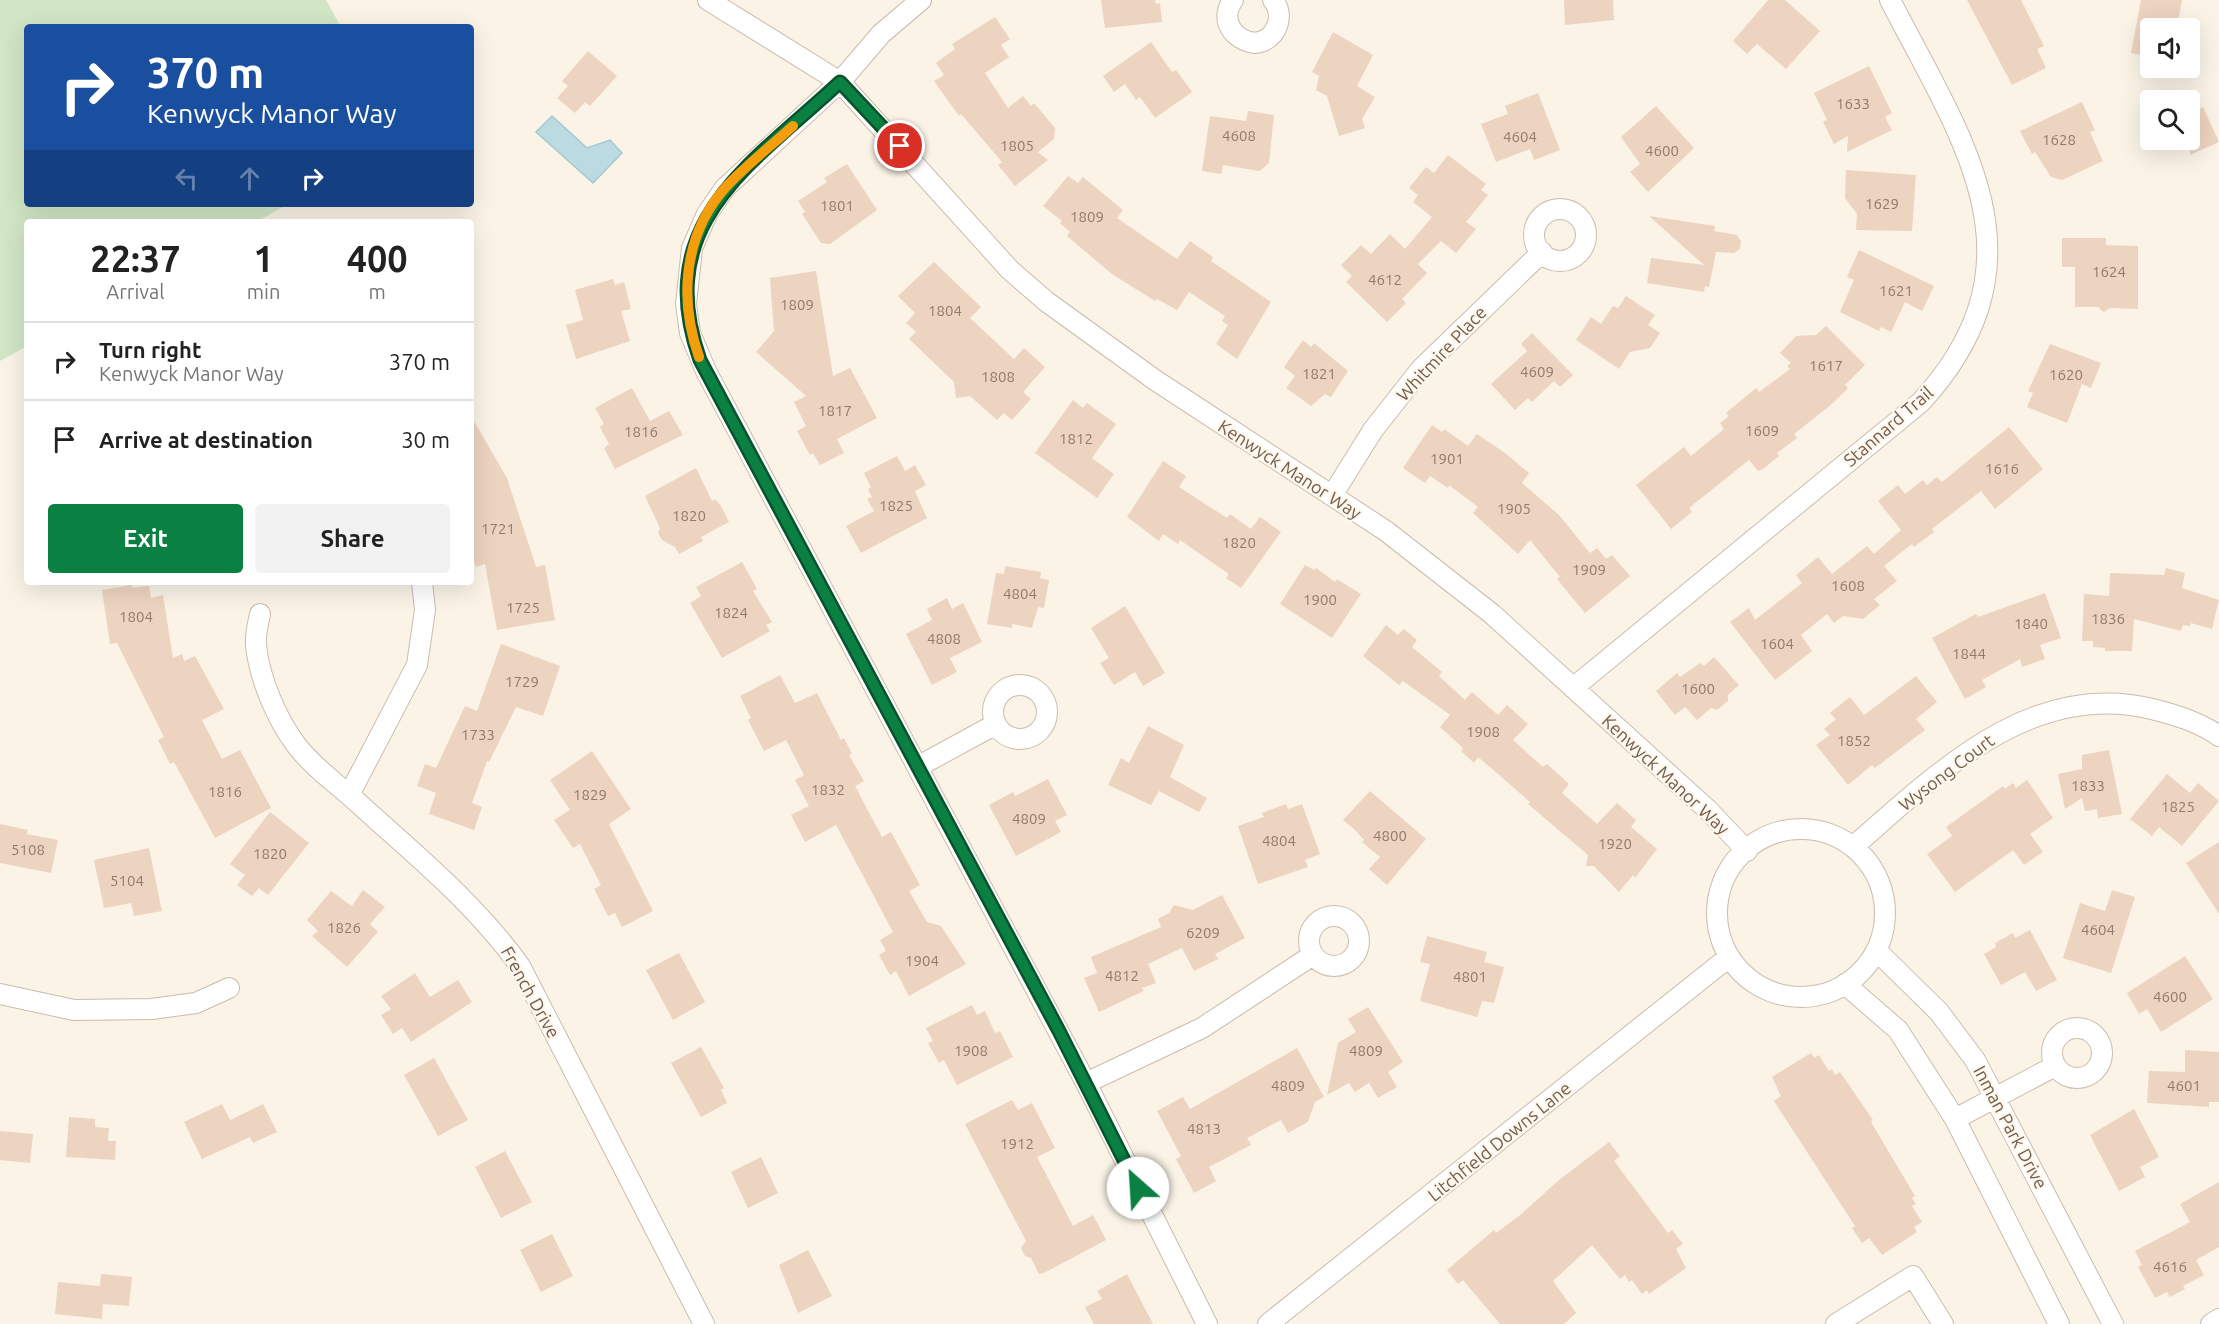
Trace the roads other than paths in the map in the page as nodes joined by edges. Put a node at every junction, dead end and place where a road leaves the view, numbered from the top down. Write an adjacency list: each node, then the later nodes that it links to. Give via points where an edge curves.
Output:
1 (708, 0): 6 (street, Kenwyck Manor Way)
2 (921, 0): 6 (street, via 881,34)
3 (1233, 0): 4 (street, via 1227,18 1230,30 1236,37 1255,43 1272,36 1278,26 1280,17)
4 (1274, 0)
5 (1890, 0): 11 (street, Stannard Trail, via 1965,147 1982,194 1988,250 1979,306 1969,332 1940,381 1921,402)
6 (840, 82): 8 (street, Kenwyck Manor Way, via 1010,270 1047,302 1164,386); 14 (street, via 725,188 707,214 692,248 686,304 690,333 700,360)
7 (1542, 252): 8 (street, Whitmire Place, via 1421,369 1373,430)
8 (1333, 494): 11 (street, Kenwyck Manor Way, via 1463,590)
9 (422, 585): 15 (street, via 425,610 417,665)
10 (260, 614): 15 (street, French Drive, via 256,644 278,712 296,744 320,772)
11 (1573, 688): 17 (street, Kenwyck Manor Way, via 1708,810)
12 (996, 724): 14 (street)
13 (2219, 736): 16 (street, Wysong Court, via 2206,726 2130,704 2099,702 2037,716 1974,747)
14 (919, 766): 25 (street)
15 (349, 795): 29 (street, French Drive, via 478,913 520,966)
16 (1854, 846): 17 (street, via 1827,829 1795,826 1765,835); 18 (street, via 1873,869 1885,907 1887,917)
17 (1747, 851): 20 (street, via 1731,869 1718,897 1718,928)
18 (1878, 952): 21 (street); 26 (street, Inman Park Drive, via 1956,1032)
19 (1313, 955): 25 (street, via 1202,1029)
20 (1729, 957): 21 (street, via 1750,982 1780,996 1817,997); 31 (street, Litchfield Downs Lane)
21 (1845, 984): 27 (street, via 1898,1030)
22 (229, 988): 23 (street, via 196,1003 152,1009 74,1010)
23 (0, 994)
24 (2055, 1066): 26 (street)
25 (1086, 1083): 30 (street)
26 (1997, 1098): 27 (street); 35 (street, Inman Park Drive)
27 (1955, 1119): 34 (street)
28 (2219, 1319): 36 (street)
29 (704, 1324)
30 (1208, 1324)
31 (1268, 1324)
32 (1836, 1324): 33 (street, via 1912,1276)
33 (1943, 1324)
34 (2059, 1324)
35 (2113, 1324)
36 (2211, 1324)

